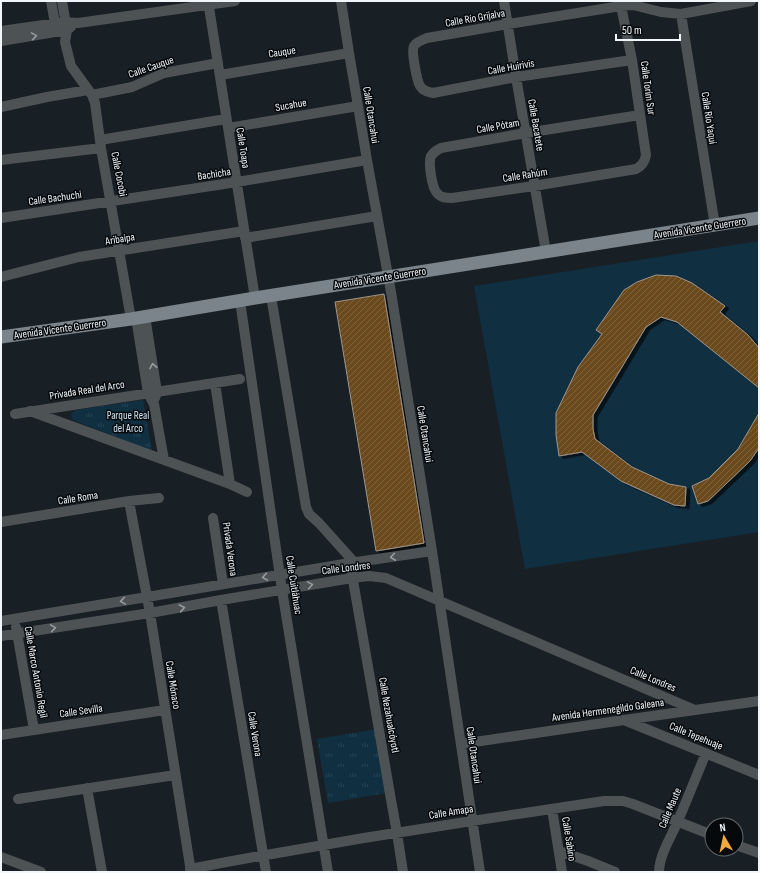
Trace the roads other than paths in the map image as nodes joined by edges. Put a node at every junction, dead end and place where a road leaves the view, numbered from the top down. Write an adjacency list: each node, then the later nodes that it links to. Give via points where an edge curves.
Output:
1 (51, 1): 12 (street)
2 (62, 1): 11 (street, Calle Cocobi)
3 (235, 1): 7 (street)
4 (341, 1): 16 (street, Calle Otancahui)
5 (504, 1): 10 (street, Calle Bacatete)
6 (750, 1): 9 (street, Calle Río Grijalva)
7 (208, 3): 11 (street); 18 (street, Calle Toapa)
8 (621, 6): 9 (street, Calle Río Grijalva, via 633,5); 10 (street, Calle Río Grijalva); 17 (street, Calle Torím Sur)
9 (681, 14): 39 (street, Calle Río Yaqui)
10 (508, 24): 19 (street, Calle Río Grijalva, via 421,40 414,46); 21 (street, Calle Bacatete)
11 (66, 26): 12 (street); 15 (street, Calle Cocobi)
12 (55, 28): 13 (street); 14 (street, one-way to 12); 15 (street)
13 (1, 31)
14 (1, 41)
15 (66, 42): 22 (street, Calle Cocobi, via 71,66)
16 (349, 53): 20 (street, Cauque); 23 (street, Calle Otancahui)
17 (632, 60): 21 (street, Calle Huirivis); 25 (street, Calle Torím Sur)
18 (218, 62): 20 (street, Calle Toapa); 22 (street, Calle Cauque, via 164,73 132,86)
19 (415, 64): 21 (street, Calle Huirivis, via 419,85 423,90 433,93)
20 (220, 74): 26 (street, Calle Toapa)
21 (516, 77): 27 (street, Calle Bacatete)
22 (90, 93): 24 (street, Calle Cauque, via 47,97); 28 (street, Calle Cocobi, via 95,103)
23 (358, 106): 26 (street, Sucahue); 30 (street, Calle Otancahui)
24 (1, 107)
25 (640, 115): 27 (street, Calle Pótam); 31 (street, Calle Torím Sur, via 646,155 644,163)
26 (227, 124): 28 (street, Sucahue); 33 (street, Calle Toapa)
27 (526, 133): 32 (street, Calle Pótam, via 441,148 431,156); 34 (street, Calle Bacatete)
28 (101, 144): 29 (street, Sucahue); 35 (street, Calle Cocobi)
29 (1, 160)
30 (367, 160): 33 (street, Bachicha); 36 (street, Calle Otancahui)
31 (636, 169): 34 (street, Calle Rahúm)
32 (431, 175): 34 (street, Calle Rahúm, via 436,192 447,198)
33 (237, 182): 35 (street, Bachicha); 40 (street, Calle Toapa)
34 (534, 186): 42 (street, Calle Bacatete)
35 (112, 202): 37 (street, Calle Bachuchi); 41 (street, Calle Cocobi)
36 (377, 216): 40 (street, Aribaipa); 44 (street, Calle Otancahui)
37 (1, 218)
38 (759, 218): 39 (main road, Avenida Vicente Guerrero)
39 (715, 226): 42 (main road, Avenida Vicente Guerrero)
40 (245, 235): 41 (street, Aribaipa); 46 (street, Calle Toapa)
41 (120, 251): 43 (street, Aribaipa, via 79,257); 48 (street, Calle Cocobi)
42 (546, 252): 44 (main road, Avenida Vicente Guerrero)
43 (1, 277)
44 (388, 277): 45 (main road, Avenida Vicente Guerrero); 62 (street, Calle Otancahui)
45 (271, 296): 46 (main road, Avenida Vicente Guerrero); 63 (street, via 306,507 309,514)
46 (255, 298): 47 (main road, Avenida Vicente Guerrero)
47 (240, 301): 48 (main road, Avenida Vicente Guerrero); 64 (street, Calle Cuitláhuac)
48 (137, 318): 49 (main road, Avenida Vicente Guerrero); 52 (street)
49 (2, 338)
50 (240, 379): 51 (street, Privada Real del Arco)
51 (215, 383): 52 (street, Privada Real del Arco); 56 (street)
52 (152, 392): 53 (street, Privada Real del Arco); 55 (street)
53 (30, 411): 54 (street, Privada Real del Arco); 55 (street, Privada Real del Arco)
54 (15, 414)
55 (164, 460): 56 (street, Privada Real del Arco)
56 (230, 484): 57 (street, Privada Real del Arco)
57 (247, 492)
58 (159, 498): 59 (street, Calle Roma)
59 (129, 502): 61 (street, Calle Roma); 68 (street, Calle Mónaco)
60 (213, 518): 66 (street, Privada Verona)
61 (1, 522)
62 (432, 551): 63 (street, Calle Londres, one-way to 63); 70 (street, Calle Otancahui)
63 (352, 563): 64 (street, Calle Londres); 65 (street, Calle Nezahualcóyotl)
64 (280, 574): 66 (street, Calle Londres, one-way to 66); 67 (street, Calle Cuitláhuac)
65 (352, 578): 67 (street, Calle Londres, one-way to 65); 70 (street, Calle Londres, via 386,578); 92 (street, Calle Nezahualcóyotl)
66 (223, 584): 68 (street, Calle Londres)
67 (282, 590): 69 (street, Calle Londres); 93 (street, Calle Cuitláhuac)
68 (147, 597): 71 (street, Calle Mónaco); 72 (street, Calle Londres, one-way to 72)
69 (221, 600): 71 (street, Calle Londres, one-way to 69); 97 (street, Calle Verona)
70 (439, 600): 78 (street, Calle Londres); 82 (street, Calle Otancahui)
71 (150, 613): 74 (street, Calle Londres, one-way to 71); 77 (street, Calle Mónaco)
72 (15, 618): 73 (street, Calle Londres); 74 (street, Calle Marco Antonio Regil)
73 (1, 621)
74 (17, 633): 75 (street, Calle Londres); 80 (street, Calle Marco Antonio Regil)
75 (1, 636)
76 (759, 701): 78 (street, Avenida Hermenegildo Galeana)
77 (165, 710): 80 (street, Calle Sevilla); 84 (street, Calle Mónaco)
78 (695, 710): 79 (street, Avenida Hermenegildo Galeana)
79 (624, 720): 82 (street, Avenida Hermenegildo Galeana); 83 (street, Calle Tepehuaje)
80 (34, 730): 81 (street, Calle Sevilla)
81 (1, 735)
82 (461, 744): 89 (street, Calle Otancahui)
83 (706, 754): 85 (street, Calle Tepehuaje); 90 (street, Calle Maute)
84 (175, 775): 86 (street); 99 (street, Calle Mónaco)
85 (759, 775)
86 (87, 788): 87 (street); 101 (street)
87 (18, 799)
88 (552, 809): 89 (street, Calle Amapa); 90 (street, Calle Amapa, via 604,801 623,801); 95 (street, Calle Sabino)
89 (472, 821): 92 (street, Calle Amapa); 105 (street, Calle Otancahui)
90 (678, 821): 91 (street, Calle Amapa); 108 (street, Calle Maute)
91 (704, 832)
92 (397, 833): 93 (street, Calle Amapa); 104 (street, Calle Nezahualcóyotl)
93 (324, 845): 97 (street, Calle Amapa); 103 (street, Calle Cuitláhuac)
94 (744, 848): 96 (street)
95 (559, 851): 106 (street, Calle Sabino); 107 (street)
96 (759, 853)
97 (263, 855): 99 (street, Calle Amapa); 102 (street, Calle Verona)
98 (1, 857): 100 (street)
99 (190, 871)
100 (41, 872)
101 (102, 872)
102 (266, 872)
103 (328, 872)
104 (402, 872)
105 (480, 872)
106 (562, 872)
107 (615, 872)
108 (659, 872)

